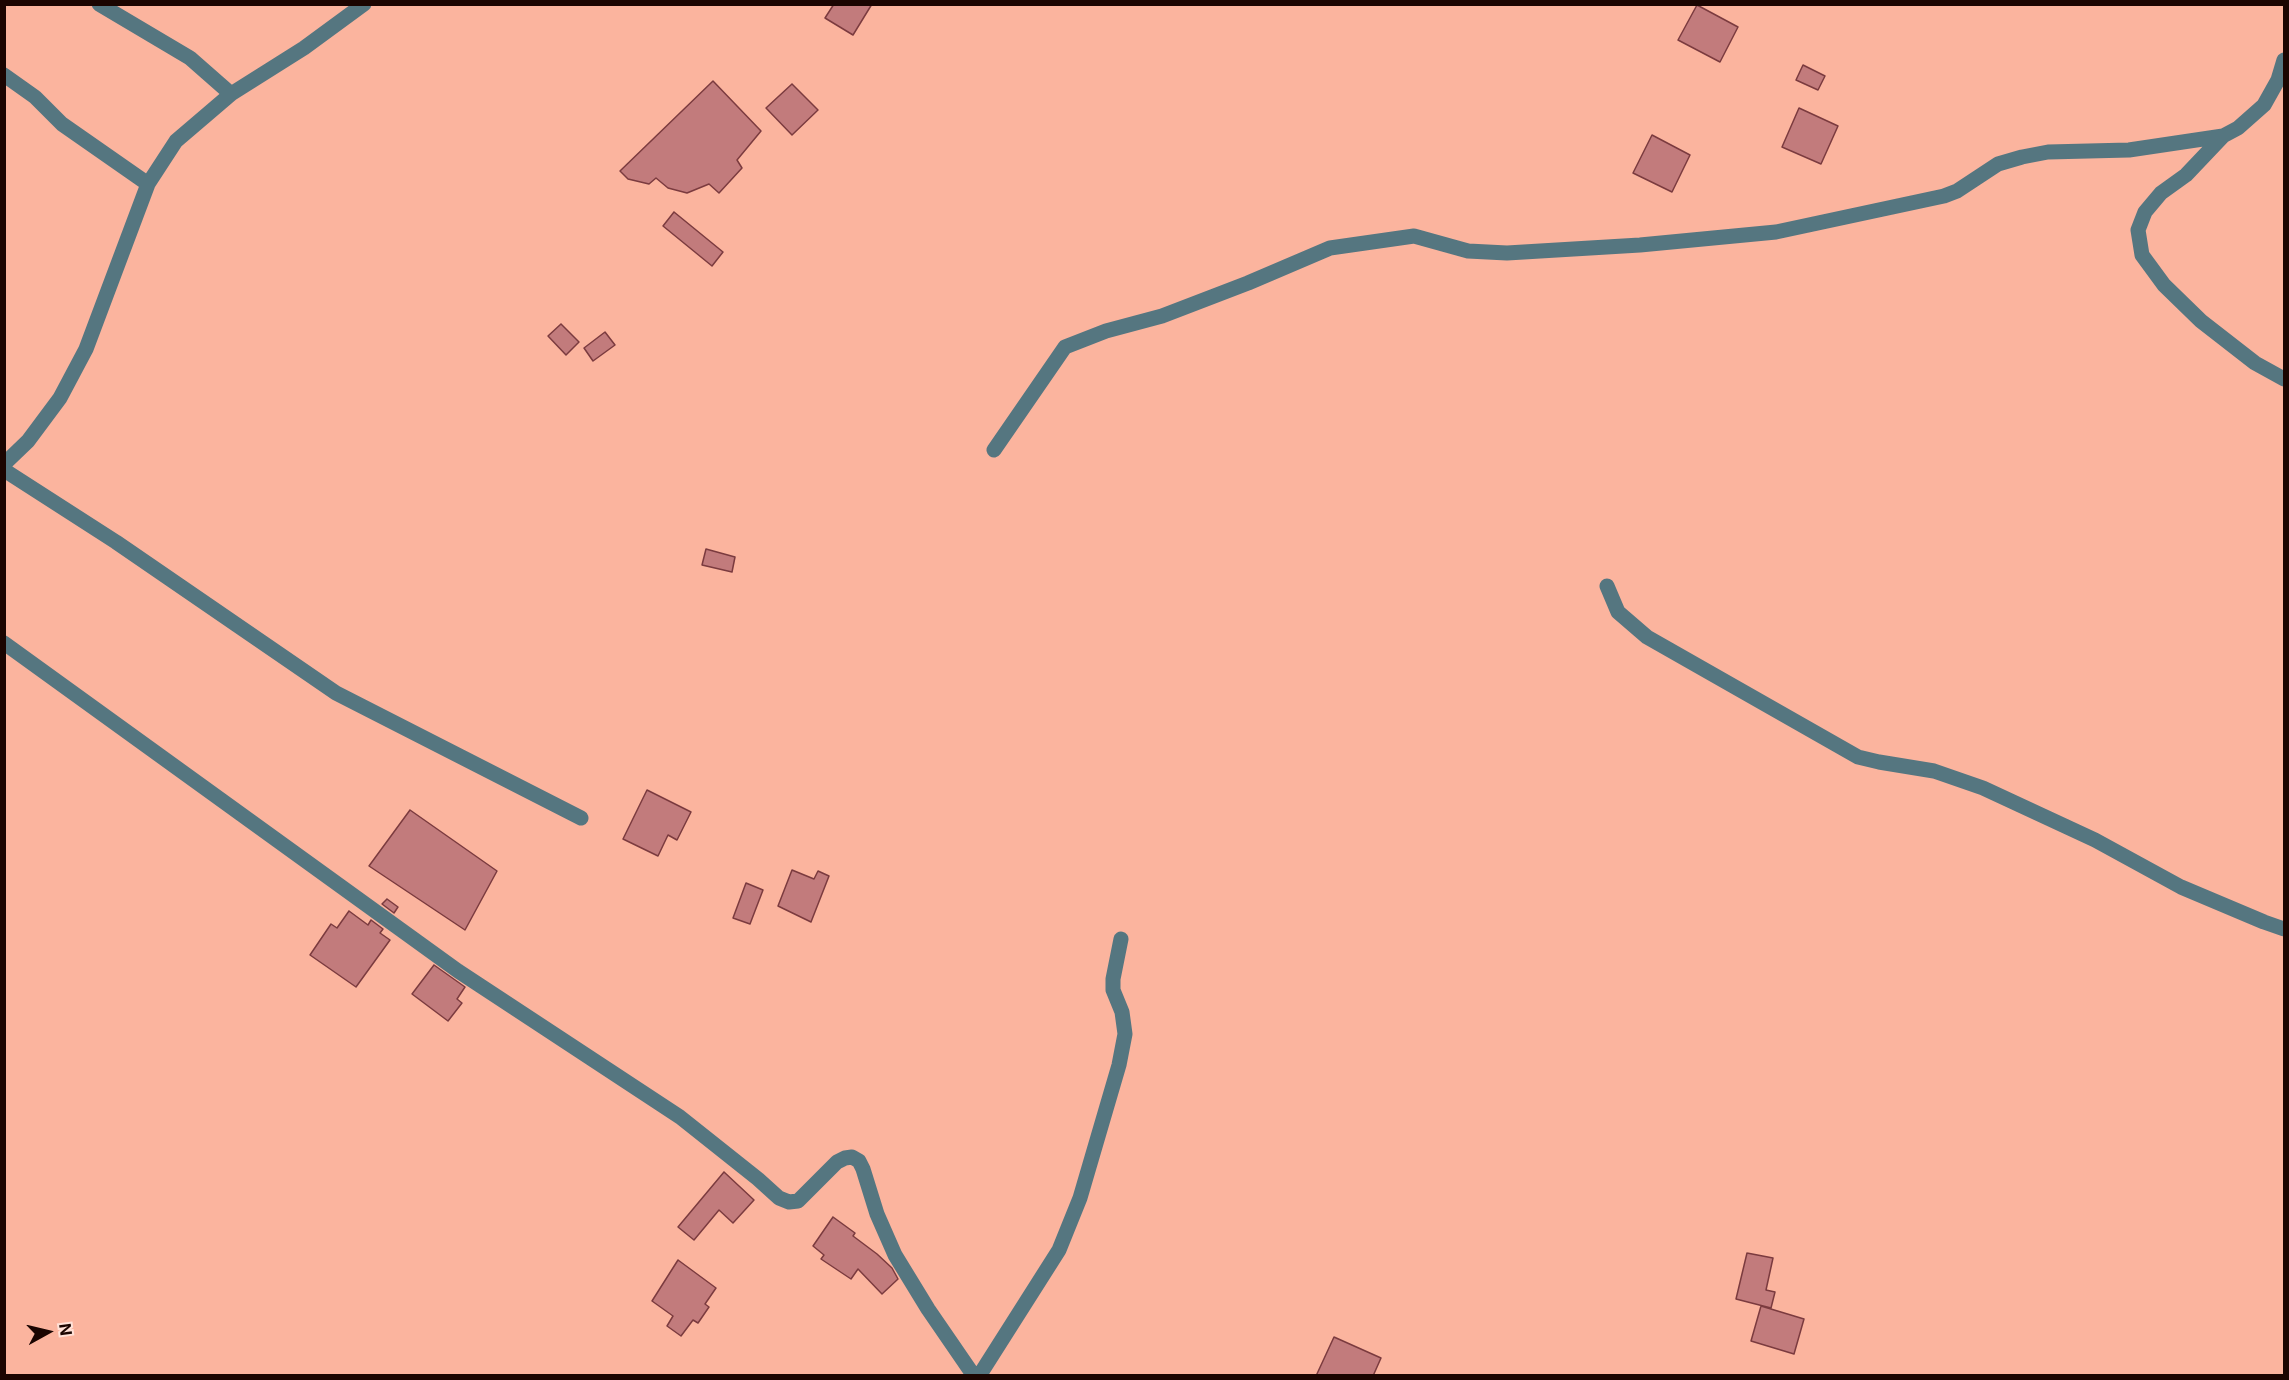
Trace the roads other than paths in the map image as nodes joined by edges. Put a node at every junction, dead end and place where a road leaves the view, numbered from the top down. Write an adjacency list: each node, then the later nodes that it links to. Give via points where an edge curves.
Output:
1 (99, 4): 5 (street, via 190,58)
2 (364, 4): 5 (street)
3 (2284, 60): 6 (street, via 2264,105)
4 (4, 75): 7 (street, via 35,97 62,124)
5 (231, 94): 7 (street, via 177,141)
6 (2223, 136): 8 (street, via 2145,212 2138,230 2142,255 2164,285 2201,321 2255,363); 9 (street, via 2129,150 2048,152 2022,157 1998,164 1956,191 1935,199 1776,232 1640,246 1507,253 1468,251 1414,236 1330,248 1162,316 1065,347)
7 (148, 183): 10 (street, via 86,349 60,398)
8 (2284, 379)
9 (994, 450)
10 (4, 464)
11 (4, 470): 14 (street, via 336,693)
12 (1607, 586): 15 (street, via 1618,612 1647,637 1858,757 1934,771 1983,788 2095,840 2181,887)
13 (4, 643): 17 (street, via 458,971 680,1117 779,1198 798,1201 837,1162 852,1157 859,1161 895,1255)
14 (581, 818)
15 (2284, 928)
16 (1121, 939): 18 (street, via 1113,990 1125,1034 1080,1198 1059,1250)
17 (974, 1376)
18 (979, 1376)

